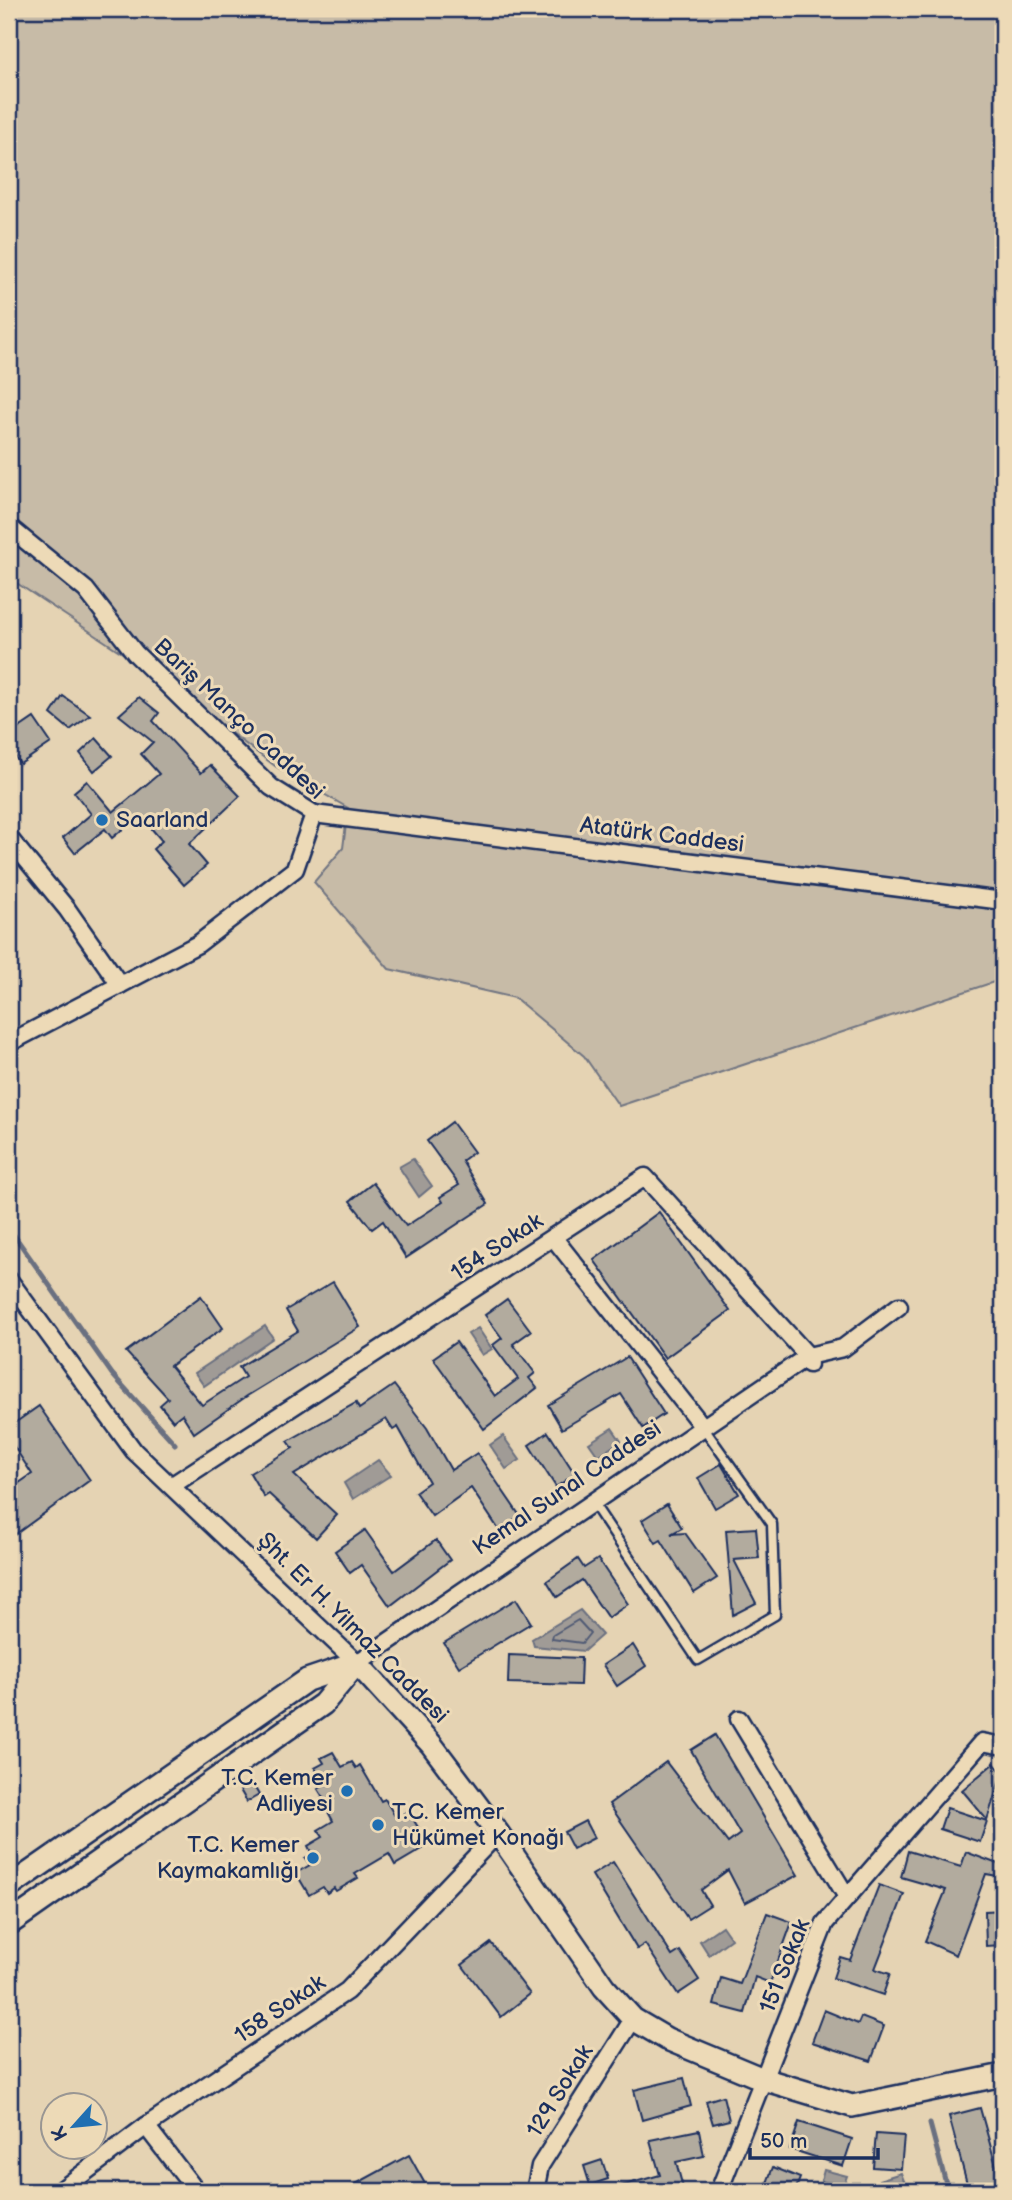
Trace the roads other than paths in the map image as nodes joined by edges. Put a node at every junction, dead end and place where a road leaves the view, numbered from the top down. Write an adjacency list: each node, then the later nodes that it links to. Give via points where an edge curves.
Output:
1 (9, 527): 2 (street, Bariş Manço Caddesi, via 86,590 135,653 271,787)
2 (314, 814): 4 (street, Atatürk Caddesi); 5 (street, Bariş Manço Caddesi, via 295,869 198,944)
3 (9, 838): 5 (street, via 67,909)
4 (1003, 901)
5 (120, 985): 6 (street, Bariş Manço Caddesi)
6 (9, 1043)
7 (553, 1237): 10 (street, 154 Sokak, via 645,1177); 11 (street); 12 (street, 154 Sokak)
8 (9, 1280): 12 (street, Şht. Er H. Yilmaz Caddesi, via 134,1451)
9 (899, 1306): 10 (street, via 844,1349)
10 (809, 1361): 11 (street, Kemal Sunal Caddesi)
11 (703, 1427): 13 (street, Kemal Sunal Caddesi); 13 (lane, via 772,1524 775,1615 698,1660)
12 (172, 1486): 14 (street, Şht. Er H. Yilmaz Caddesi)
13 (593, 1503): 14 (street, Kemal Sunal Caddesi)
14 (357, 1663): 16 (street, Kemal Sunal Caddesi, via 307,1680); 18 (street, Kemal Sunal Caddesi, via 323,1704); 19 (street, Şht. Er H. Yilmaz Caddesi, via 431,1744)
15 (739, 1719): 21 (street)
16 (230, 1733): 18 (street); 20 (street, Kemal Sunal Caddesi)
17 (1003, 1746): 21 (street, 151 Sokak, via 982,1742)
18 (245, 1758): 22 (street, Kemal Sunal Caddesi)
19 (498, 1833): 23 (street, Şht. Er H. Yilmaz Caddesi, via 604,1987); 26 (street, 158 Sokak, via 347,1991)
20 (9, 1887)
21 (847, 1897): 25 (street, 151 Sokak, via 825,1923)
22 (9, 1924)
23 (633, 2019): 25 (street, Şht. Er H. Yilmaz Caddesi, via 667,2039); 29 (street, 129 Sokak, via 540,2166)
24 (1003, 2075): 25 (street, Şht. Er H. Yilmaz Caddesi, via 852,2106)
25 (764, 2079): 30 (street, 151 Sokak)
26 (146, 2126): 27 (street, 158 Sokak); 28 (street)
27 (60, 2191)
28 (196, 2191)
29 (535, 2191)
30 (719, 2191)

